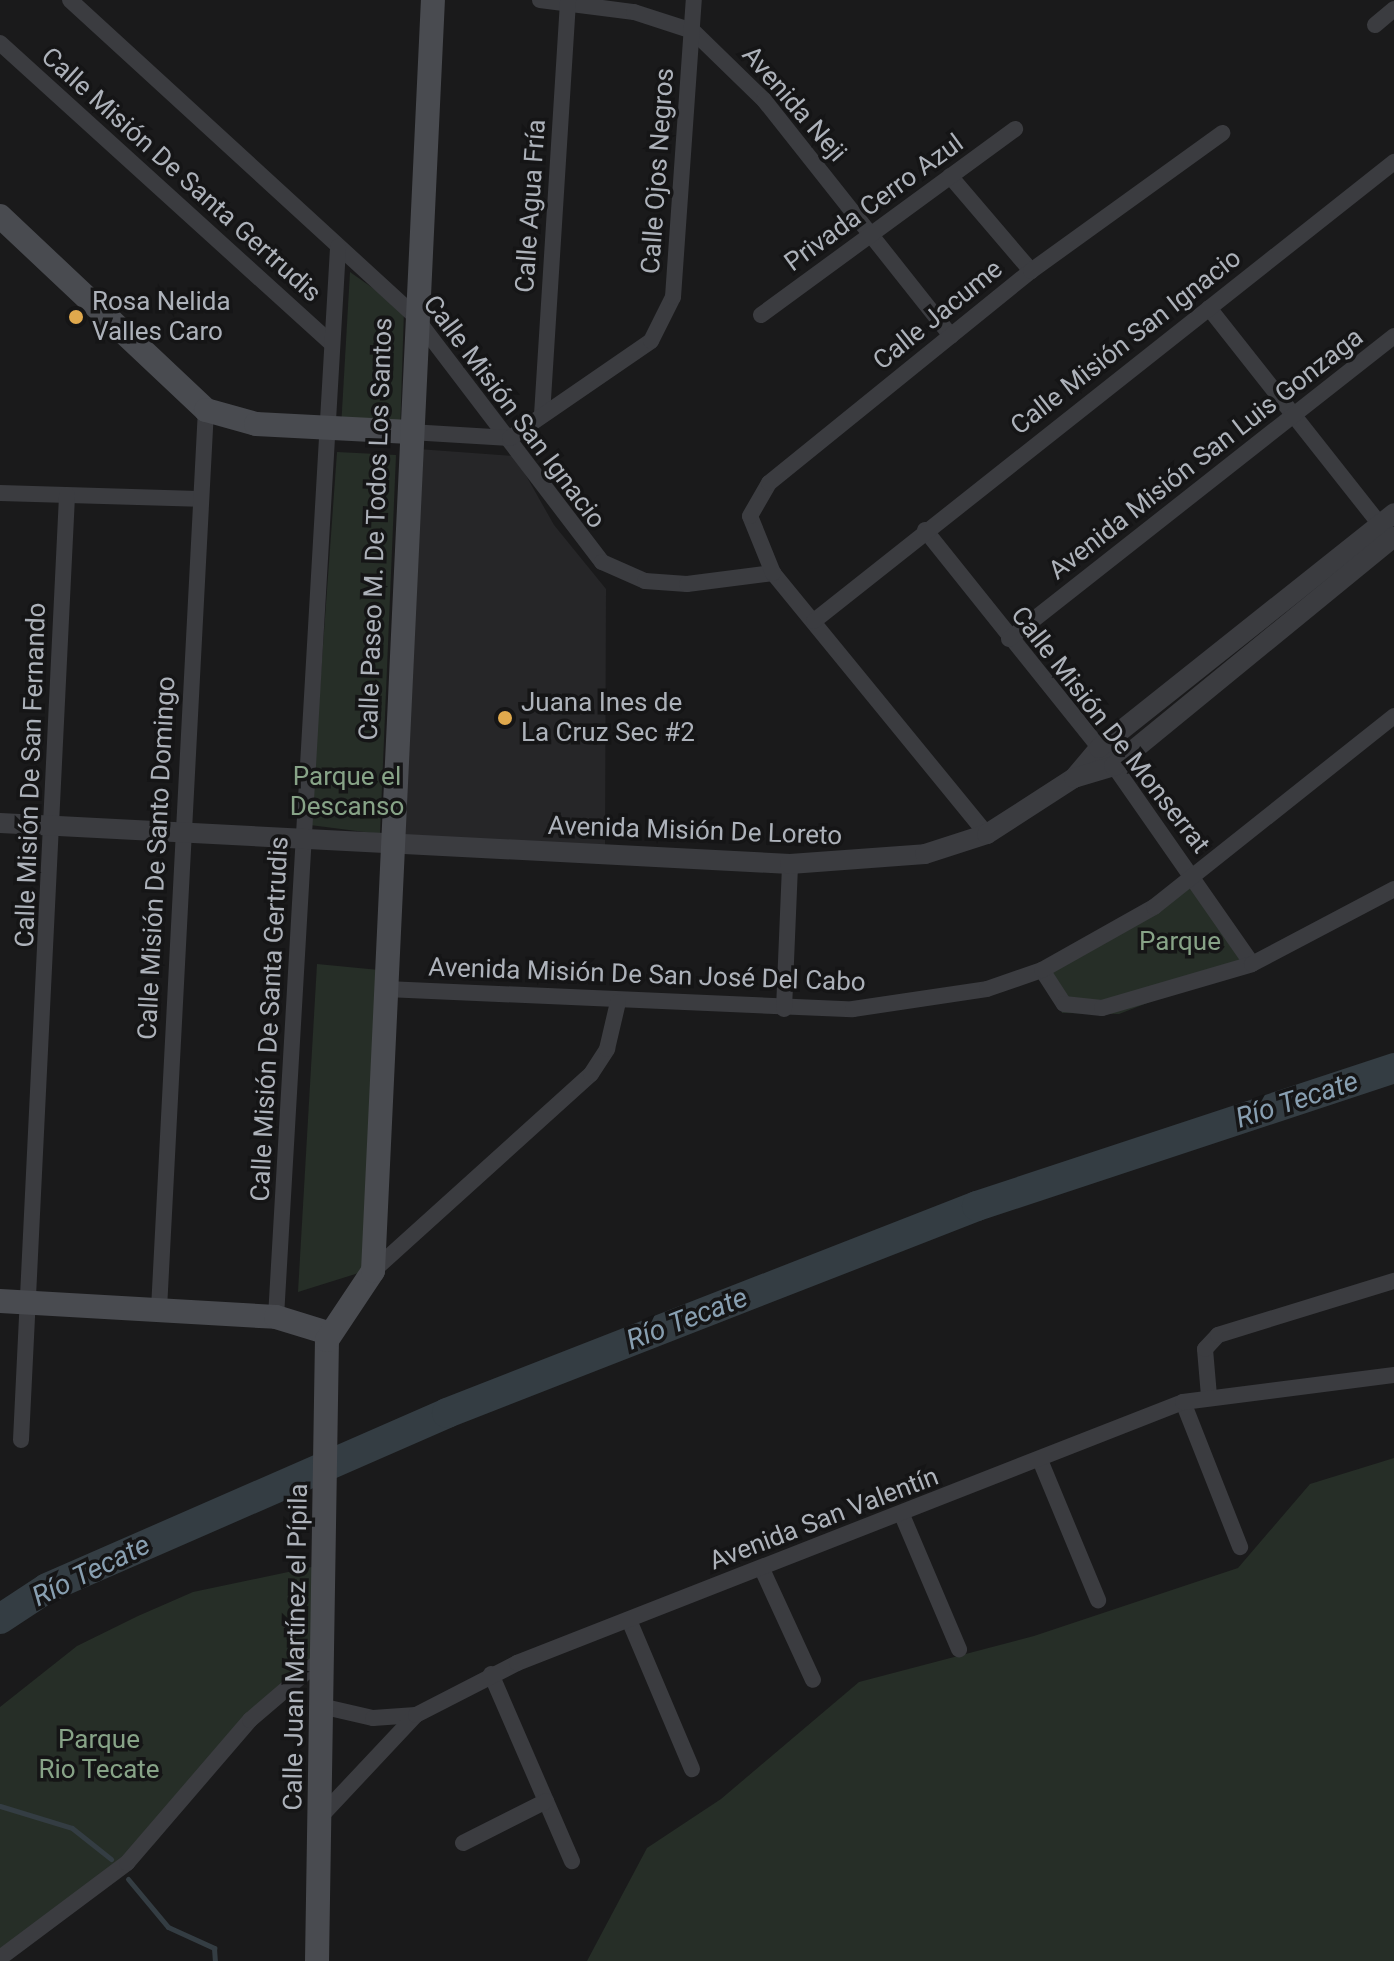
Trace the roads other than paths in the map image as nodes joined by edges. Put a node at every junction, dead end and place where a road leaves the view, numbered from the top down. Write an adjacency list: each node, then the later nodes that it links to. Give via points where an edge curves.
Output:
1 (70, 0): 16 (street, Calle Misión San Ignacio)
2 (433, 0): 19 (main road, Calle Paseo M. De Todos Los Santos)
3 (540, 0): 5 (street)
4 (694, 0): 8 (street, Calle Ojos Negros)
5 (568, 1): 8 (street); 25 (street, Calle Agua Fría)
6 (1394, 9): 7 (street)
7 (1375, 25)
8 (693, 31): 15 (street, Avenida Neji, via 764,100); 25 (street, Calle Ojos Negros, via 673,297 651,341)
9 (0, 43): 23 (street, Calle Misión De Santa Gertrudis)
10 (1015, 129): 13 (street, Privada Cerro Azul)
11 (1222, 133): 17 (street, Calle Jacume)
12 (1394, 162): 18 (street, Calle Misión San Ignacio)
13 (950, 176): 15 (street, Privada Cerro Azul); 17 (street)
14 (0, 216): 24 (main road)
15 (871, 234): 20 (street, Privada Cerro Azul); 21 (street, Avenida Neji)
16 (338, 247): 19 (street, Calle Misión San Ignacio); 23 (street, Calle Misión De Santa Gertrudis)
17 (1031, 271): 21 (street, Calle Jacume)
18 (1209, 308): 26 (street); 33 (street, Calle Misión San Ignacio)
19 (413, 314): 28 (main road, Calle Paseo M. De Todos Los Santos); 29 (street, Calle Misión San Ignacio)
20 (761, 315)
21 (951, 336): 35 (street, Calle Jacume, via 769,483 750,516)
22 (1394, 336): 26 (street, Avenida Misión San Luis Gonzaga)
23 (330, 342): 27 (street, Calle Misión De Santa Gertrudis)
24 (206, 410): 27 (main road, via 256,424); 32 (street, Calle Misión De Santo Domingo)
25 (542, 415): 29 (street)
26 (1295, 417): 34 (street); 37 (street, Avenida Misión San Luis Gonzaga)
27 (325, 427): 28 (main road); 46 (street, Calle Misión De Santa Gertrudis)
28 (410, 432): 29 (street); 47 (main road, Calle Paseo M. De Todos Los Santos)
29 (510, 438): 35 (street, Calle Misión San Ignacio, via 587,547 613,570 687,584)
30 (0, 493): 31 (street)
31 (67, 495): 32 (street); 43 (street, Calle Misión De San Fernando)
32 (198, 499): 44 (street, Calle Misión De Santo Domingo)
33 (925, 530): 36 (street, Calle Misión San Ignacio); 37 (street, Calle Misión De Monserrat)
34 (1391, 531): 39 (street); 40 (street)
35 (773, 573): 36 (street)
36 (814, 621): 45 (street)
37 (1009, 639): 39 (street, Calle Misión De Monserrat)
38 (1394, 716): 49 (street, Avenida Misión De San José Del Cabo)
39 (1099, 748): 40 (street, Calle Misión De Monserrat); 41 (street)
40 (1114, 766): 41 (street); 49 (street, Calle Misión De Monserrat)
41 (1074, 778): 45 (street, Avenida Misión De Loreto)
42 (0, 823): 43 (street, Avenida Misión De Loreto)
43 (53, 826): 44 (street, Avenida Misión De Loreto); 59 (street, Calle Misión De San Fernando)
44 (182, 834): 46 (street, Avenida Misión De Loreto); 60 (street, Calle Misión De Santo Domingo)
45 (987, 834): 48 (street, Avenida Misión De Loreto, via 925,854)
46 (305, 842): 47 (street, Avenida Misión De Loreto); 61 (street, Calle Misión De Santa Gertrudis)
47 (390, 843): 48 (street, Avenida Misión De Loreto); 53 (main road, Calle Paseo M. De Todos Los Santos)
48 (790, 864): 55 (street)
49 (1194, 877): 51 (street, Calle Misión De Monserrat); 52 (street, Avenida Misión De San José Del Cabo, via 1108,936)
50 (1394, 889): 51 (street)
51 (1252, 964): 52 (street, via 1082,1010 1051,992)
52 (1042, 970): 55 (street, Avenida Misión De San José Del Cabo, via 919,1004)
53 (386, 989): 54 (street, Avenida Misión De San José Del Cabo); 56 (main road, Calle Paseo M. De Todos Los Santos)
54 (618, 1002): 55 (street, Avenida Misión De San José Del Cabo); 56 (street, via 607,1049 591,1074)
55 (784, 1009)
56 (373, 1271): 62 (main road)
57 (1394, 1281): 64 (street, via 1218,1335 1205,1349)
58 (0, 1301): 59 (main road)
59 (31, 1304): 60 (main road); 66 (street, Calle Misión De San Fernando)
60 (159, 1309): 61 (main road)
61 (276, 1317): 62 (main road)
62 (328, 1333): 74 (main road, Calle Juan Martínez el Pípila)
63 (1394, 1375): 64 (street, Avenida San Valentín)
64 (1209, 1396): 65 (street, Avenida San Valentín)
65 (1183, 1402): 67 (street, Avenida San Valentín); 69 (street)
66 (21, 1440)
67 (1040, 1460): 68 (street, Avenida San Valentín); 71 (street)
68 (902, 1515): 70 (street, Avenida San Valentín); 73 (street)
69 (1240, 1547)
70 (762, 1569): 72 (street, Avenida San Valentín); 76 (street)
71 (1098, 1600)
72 (629, 1620): 75 (street, Avenida San Valentín); 79 (street)
73 (959, 1649)
74 (326, 1655): 77 (main road, Calle Juan Martínez el Pípila); 84 (street, via 250,1720 127,1863)
75 (491, 1674): 78 (street, Avenida San Valentín); 80 (street)
76 (813, 1680)
77 (325, 1707): 78 (street, via 373,1718); 81 (main road, Calle Juan Martínez el Pípila)
78 (416, 1715): 81 (street, Avenida San Valentín)
79 (692, 1769)
80 (546, 1801): 82 (street); 83 (street)
81 (322, 1815): 85 (main road, Calle Juan Martínez el Pípila)
82 (463, 1843)
83 (572, 1861)
84 (0, 1958)
85 (317, 1961)

